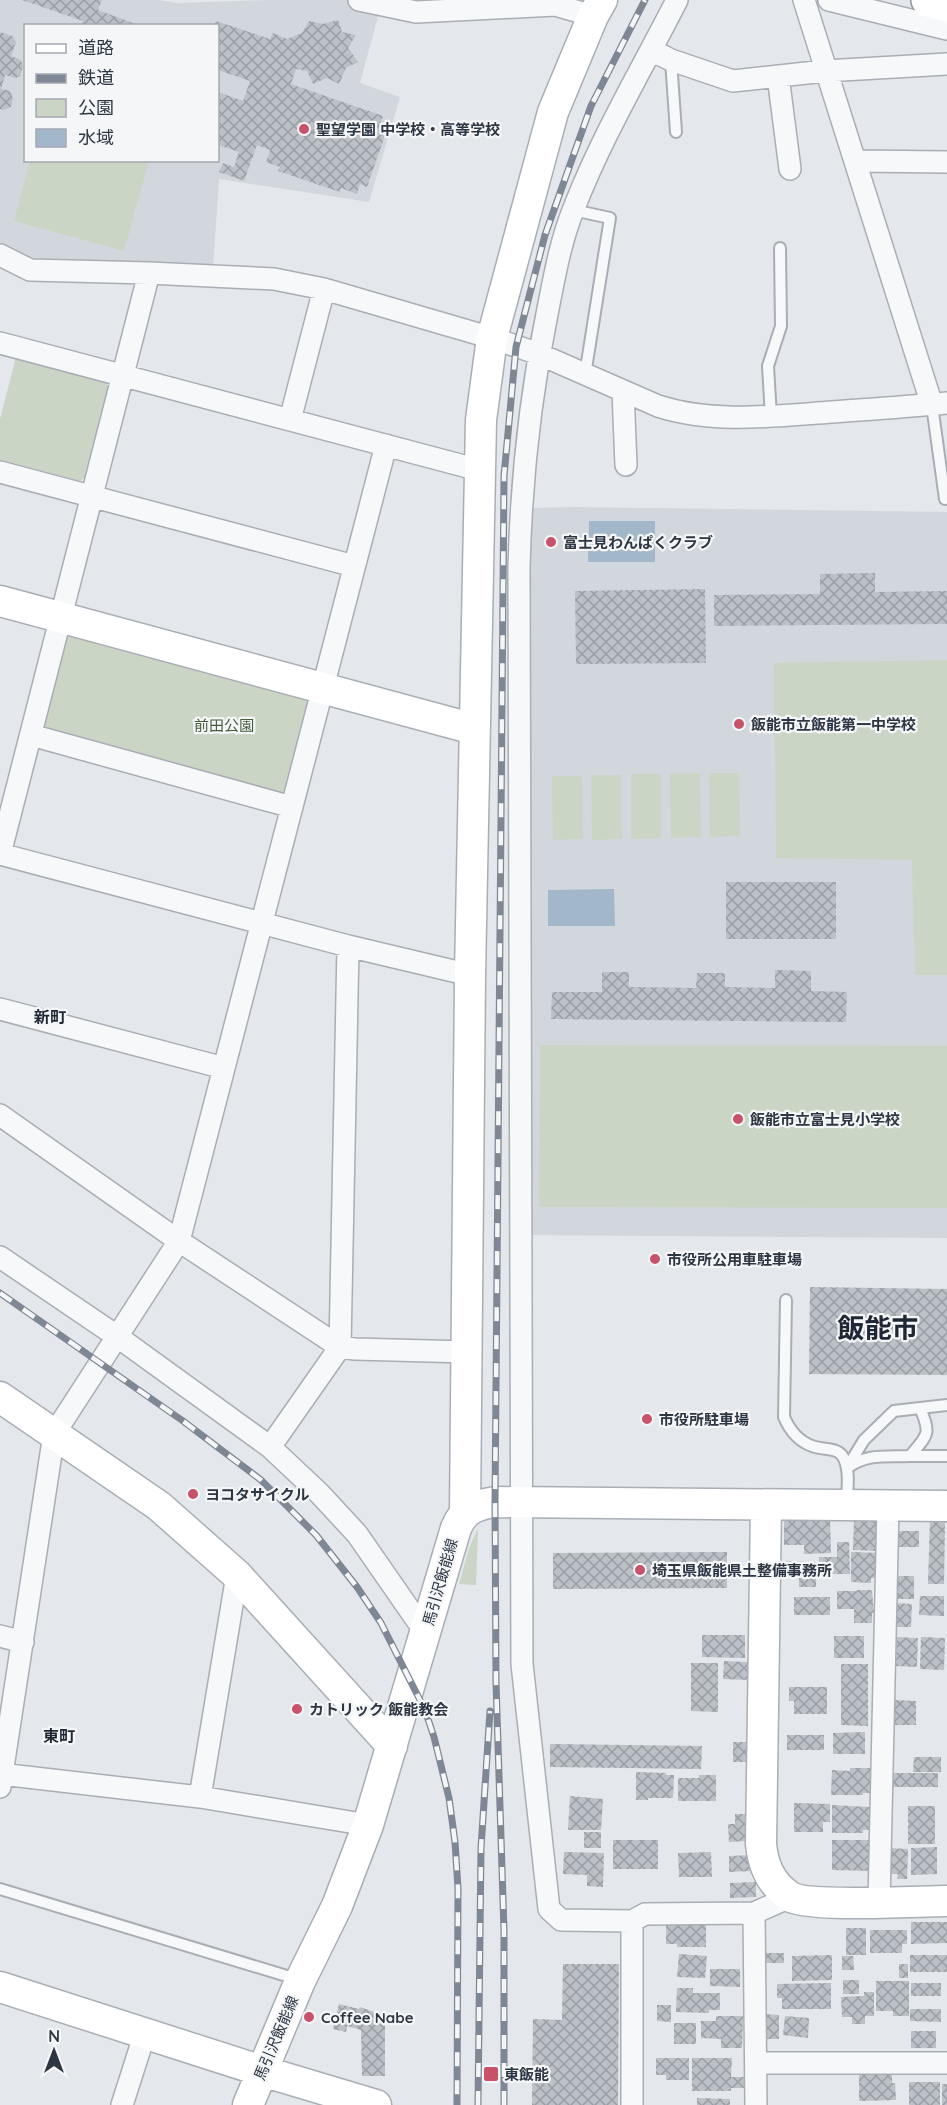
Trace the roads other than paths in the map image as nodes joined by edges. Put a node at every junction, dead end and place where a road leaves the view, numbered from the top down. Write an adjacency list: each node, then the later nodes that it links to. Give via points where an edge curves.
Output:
1 (359, 0): 7 (street, via 416,12 555,5)
2 (677, 0): 9 (street)
3 (804, 0): 12 (street)
4 (829, 0): 8 (street)
5 (928, 0): 6 (highway)
6 (947, 5)
7 (597, 8): 23 (street, via 553,112)
8 (947, 29)
9 (651, 50): 10 (street); 18 (street)
10 (671, 60): 13 (street, via 733,81); 14 (lane)
11 (947, 64): 12 (street)
12 (825, 71): 13 (street); 15 (street)
13 (778, 76): 17 (street)
14 (676, 132)
15 (856, 160): 16 (street); 29 (street)
16 (947, 162)
17 (790, 169)
18 (573, 210): 25 (street, via 557,263); 26 (lane, via 610,218)
19 (780, 248): 30 (lane, via 781,326 768,366)
20 (0, 255): 21 (street, via 30,270)
21 (149, 273): 22 (street, via 274,279); 27 (street)
22 (324, 289): 23 (street); 31 (street)
23 (492, 338): 25 (street); 34 (street)
24 (0, 343): 27 (street)
25 (539, 354): 26 (street); 66 (street, via 521,500 519,568)
26 (585, 375): 28 (street)
27 (123, 376): 31 (street); 36 (street)
28 (623, 391): 30 (street, via 677,412); 33 (street)
29 (939, 404): 30 (street); 37 (lane)
30 (771, 417)
31 (290, 420): 32 (street)
32 (386, 445): 34 (street); 38 (street)
33 (626, 465)
34 (479, 470): 42 (street)
35 (0, 472): 36 (street)
36 (92, 497): 38 (street); 40 (street)
37 (945, 499)
38 (354, 566): 41 (street)
39 (0, 601): 40 (street)
40 (61, 617): 41 (street); 43 (street)
41 (323, 688): 42 (street); 44 (street)
42 (474, 729): 48 (street)
43 (31, 735): 44 (street); 45 (street)
44 (292, 807): 46 (street)
45 (0, 854): 46 (street)
46 (262, 923): 47 (street); 50 (street)
47 (348, 946): 48 (street); 56 (street)
48 (470, 975): 57 (street)
49 (0, 1009): 50 (street)
50 (224, 1068): 52 (street)
51 (0, 1115): 52 (street)
52 (180, 1241): 55 (street); 56 (street)
53 (0, 1257): 55 (street)
54 (786, 1300): 65 (lane, via 784,1417 788,1428 814,1448 832,1448)
55 (117, 1336): 61 (street); 62 (street)
56 (339, 1347): 57 (street); 62 (street)
57 (467, 1352): 71 (street)
58 (0, 1397): 61 (street)
59 (947, 1405): 60 (lane)
60 (920, 1408): 63 (lane, via 928,1425 926,1437); 65 (lane, via 894,1411 864,1440)
61 (54, 1434): 72 (street, via 159,1506); 75 (street)
62 (270, 1447): 73 (street, via 357,1534)
63 (910, 1456): 64 (lane); 65 (lane, via 869,1457)
64 (947, 1456)
65 (848, 1468): 68 (lane)
66 (520, 1502): 67 (street); 71 (street, via 480,1504); 85 (street, via 522,1664 549,1909 561,1920)
67 (766, 1505): 68 (street); 81 (street, via 761,1844 763,1862 771,1879)
68 (848, 1505): 69 (street)
69 (888, 1506): 70 (street); 83 (street)
70 (947, 1506)
71 (465, 1513): 73 (street, 馬引沢飯能線, via 456,1528)
72 (237, 1575): 76 (street); 78 (street)
73 (425, 1632): 76 (street, 馬引沢飯能線)
74 (0, 1636): 75 (street)
75 (23, 1642): 77 (street)
76 (392, 1746): 79 (street, 馬引沢飯能線)
77 (1, 1778): 78 (street)
78 (200, 1797): 79 (street)
79 (368, 1825): 86 (street, 馬引沢飯能線, via 337,1906)
80 (0, 1889): 86 (lane)
81 (790, 1897): 83 (street, via 812,1902); 84 (street)
82 (947, 1901): 83 (street)
83 (879, 1902)
84 (754, 1913): 85 (street, via 645,1914); 89 (street)
85 (632, 1921): 95 (street)
86 (300, 1980): 91 (street, 馬引沢飯能線)
87 (0, 1987): 88 (street)
88 (145, 2033): 91 (street); 92 (street)
89 (756, 2063): 90 (street); 96 (street)
90 (947, 2063)
91 (262, 2071): 93 (street, 馬引沢飯能線); 94 (street)
92 (122, 2105)
93 (248, 2105)
94 (376, 2105)
95 (632, 2105)
96 (756, 2105)

